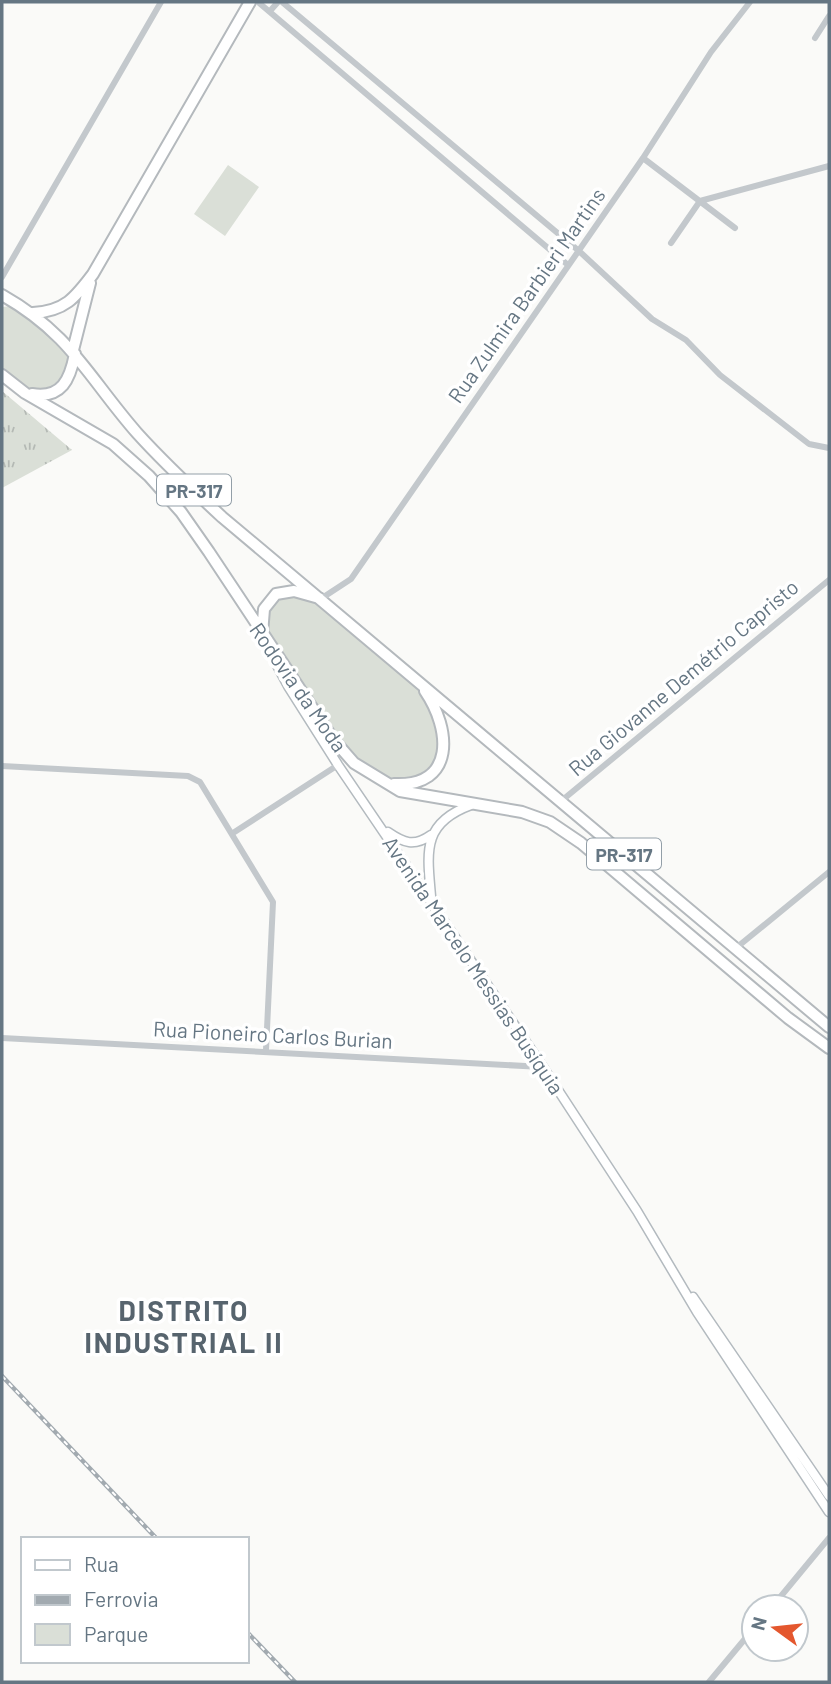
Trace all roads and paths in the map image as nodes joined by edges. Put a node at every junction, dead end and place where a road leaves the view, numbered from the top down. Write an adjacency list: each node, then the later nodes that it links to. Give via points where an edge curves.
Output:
1 (161, 2): 19 (street)
2 (250, 2): 18 (highway)
3 (258, 2): 6 (street)
4 (280, 2): 6 (street); 9 (street)
5 (750, 2): 10 (street, Rua Zulmira Barbieri Martins, via 711,52)
6 (270, 11): 11 (street)
7 (829, 16): 8 (street)
8 (814, 38)
9 (459, 149): 11 (street); 16 (street)
10 (643, 159): 13 (street); 16 (street, Rua Zulmira Barbieri Martins)
11 (448, 163): 17 (street)
12 (829, 166): 13 (street)
13 (700, 201): 14 (street); 15 (street)
14 (735, 228)
15 (671, 243)
16 (579, 251): 17 (street, Rua Zulmira Barbieri Martins); 26 (street, via 631,302 687,340 720,374 809,444)
17 (568, 265): 28 (street, Rua Zulmira Barbieri Martins, via 351,579)
18 (93, 274): 22 (highway, via 63,308); 23 (highway)
19 (2, 277)
20 (2, 295): 22 (highway, PR-317)
21 (2, 307): 22 (highway)
22 (29, 310): 23 (highway, PR-317)
23 (74, 352): 25 (highway, via 69,377 61,389 42,396); 28 (highway, PR-317, via 136,432 174,472)
24 (2, 375): 25 (highway, PR-317)
25 (26, 393): 29 (highway, Rodovia da Moda / PR-317, via 113,444 149,476 195,532)
26 (829, 448)
27 (829, 580): 34 (street, Rua Giovanne Demétrio Capristo)
28 (322, 598): 29 (highway, via 294,591 276,594 264,609); 30 (highway, PR-317)
29 (262, 637): 31 (street, Avenida Marcelo Messias Busíquia); 33 (highway, Rodovia da Moda / PR-317, via 333,740 354,763)
30 (419, 682): 33 (highway, via 439,713 444,739 441,759 427,779 406,785); 34 (highway, PR-317)
31 (338, 765): 36 (street, Avenida Marcelo Messias Busíquia); 37 (street)
32 (2, 766): 37 (street, via 188,776 200,782)
33 (384, 784): 35 (highway, Rodovia da Moda / PR-317)
34 (560, 802): 41 (highway, PR-317)
35 (471, 805): 38 (street, via 445,817); 44 (highway, Rodovia da Moda / PR-317, via 522,812 550,822 581,843)
36 (382, 828): 38 (street, via 411,844); 40 (street, Avenida Marcelo Messias Busíquia)
37 (233, 832): 45 (street, via 273,902)
38 (431, 835): 40 (street)
39 (829, 872): 41 (street)
40 (432, 899): 46 (street, Avenida Marcelo Messias Busíquia)
41 (736, 948): 42 (highway, PR-317)
42 (829, 1027)
43 (2, 1038): 45 (street, Rua Pioneiro Carlos Burian)
44 (829, 1048)
45 (266, 1050): 46 (street, Rua Pioneiro Carlos Burian)
46 (543, 1067): 47 (street, Avenida Marcelo Messias Busíquia)
47 (750, 1384): 48 (street, Avenida Marcelo Messias Busíquia); 49 (street, Avenida Marcelo Messias Busíquia)
48 (829, 1496)
49 (829, 1512)
50 (829, 1538): 51 (street)
51 (784, 1593)
52 (740, 1645): 53 (street)
53 (709, 1682)

